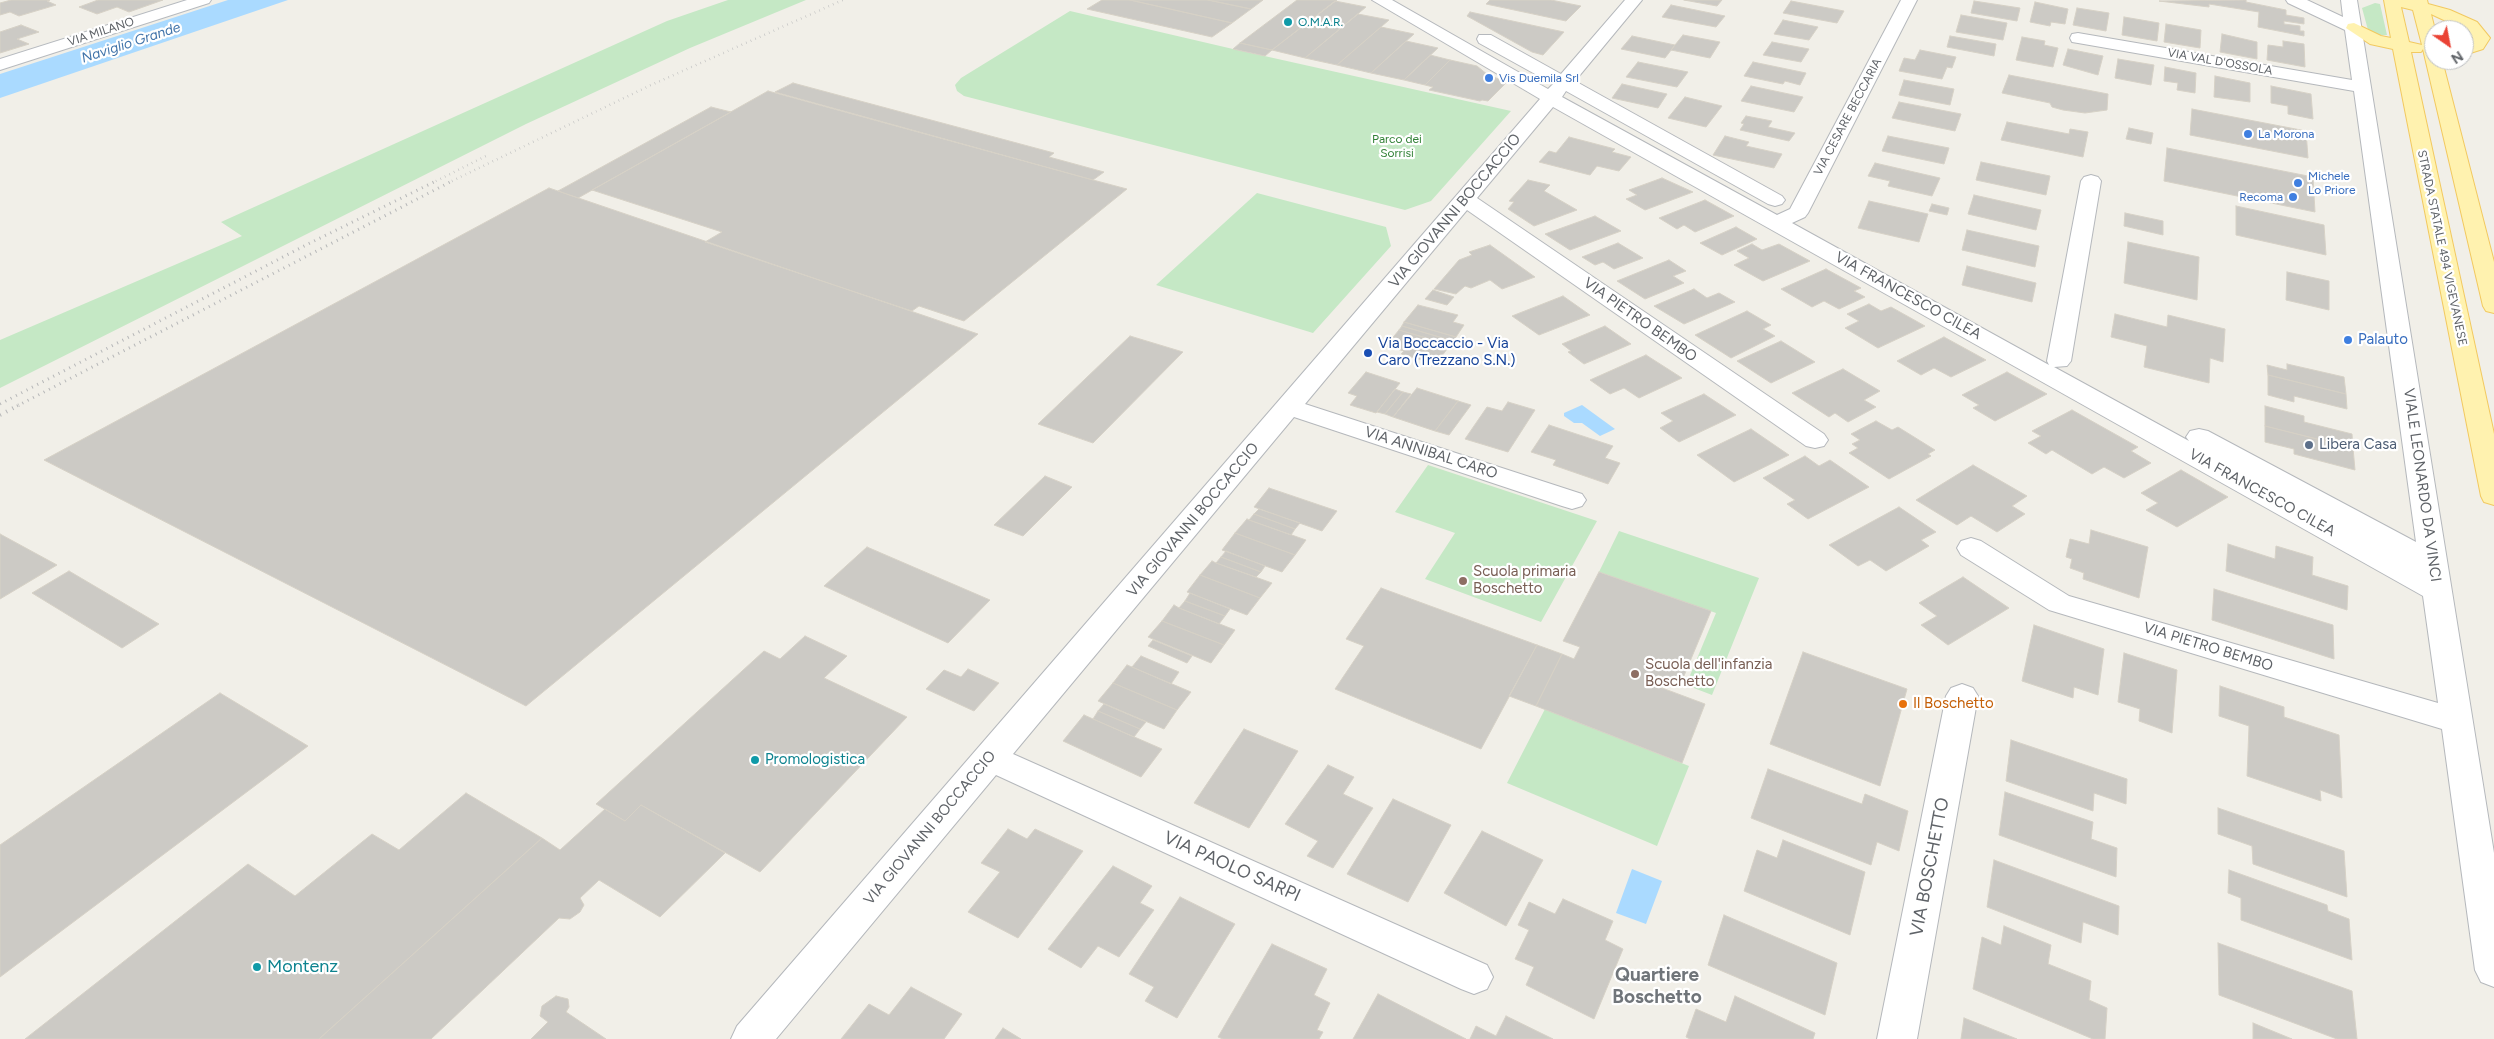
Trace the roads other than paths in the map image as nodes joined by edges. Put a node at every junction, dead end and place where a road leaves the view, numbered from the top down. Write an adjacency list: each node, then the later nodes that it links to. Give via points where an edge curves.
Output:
1 (203, 0): 18 (street, VIA MILANO)
2 (1380, 0): 21 (street, VIA FRANCESCO CILEA)
3 (1414, 0): 21 (street, VIA FRANCESCO CILEA)
4 (1634, 0): 21 (street, VIA GIOVANNI BOCCACCIO)
5 (1909, 0): 24 (street, VIA CESARE BECCARIA)
6 (2294, 0): 12 (street)
7 (2349, 0): 12 (street, VIALE LEONARDO DA VINCI)
8 (2391, 0): 9 (main road); 16 (main road, STRADA STATALE 494 VIGEVANESE)
9 (2420, 3): 10 (main road); 11 (main road)
10 (2425, 20)
11 (2460, 20)
12 (2354, 28): 16 (main road, via 2376,40); 20 (street, VIALE LEONARDO DA VINCI)
13 (2474, 28): 15 (main road, via 2482,38)
14 (2078, 38): 20 (street, VIA VAL D'OSSOLA)
15 (2474, 45)
16 (2400, 46): 17 (main road); 30 (main road, STRADA STATALE 494 VIGEVANESE)
17 (2424, 50)
18 (0, 65)
19 (2438, 70): 26 (main road)
20 (2362, 87): 33 (street, VIALE LEONARDO DA VINCI)
21 (1558, 90): 23 (street, VIA GIOVANNI BOCCACCIO); 24 (street, VIA FRANCESCO CILEA); 25 (street, VIA FRANCESCO CILEA)
22 (2091, 180): 27 (street)
23 (1465, 199): 28 (street, VIA GIOVANNI BOCCACCIO); 29 (street, VIA PIETRO BEMBO)
24 (1798, 213): 25 (street); 27 (street, VIA FRANCESCO CILEA)
25 (1776, 223): 34 (street, VIA FRANCESCO CILEA)
26 (2494, 306)
27 (2059, 361): 33 (street, VIA FRANCESCO CILEA)
28 (1289, 406): 31 (street, VIA ANNIBAL CARO); 37 (street, VIA GIOVANNI BOCCACCIO)
29 (1815, 440)
30 (2494, 496)
31 (1572, 500)
32 (1971, 548): 36 (street, VIA PIETRO BEMBO, via 2059,603)
33 (2433, 563): 34 (street, VIALE LEONARDO DA VINCI)
34 (2438, 592): 36 (street, VIALE LEONARDO DA VINCI)
35 (1962, 696): 41 (street, VIA BOSCHETTO)
36 (2457, 721): 38 (street, VIALE LEONARDO DA VINCI)
37 (990, 758): 39 (street, VIA PAOLO SARPI); 40 (street, VIA GIOVANNI BOCCACCIO)
38 (2494, 970)
39 (1474, 977)
40 (751, 1039)
41 (1897, 1039)

